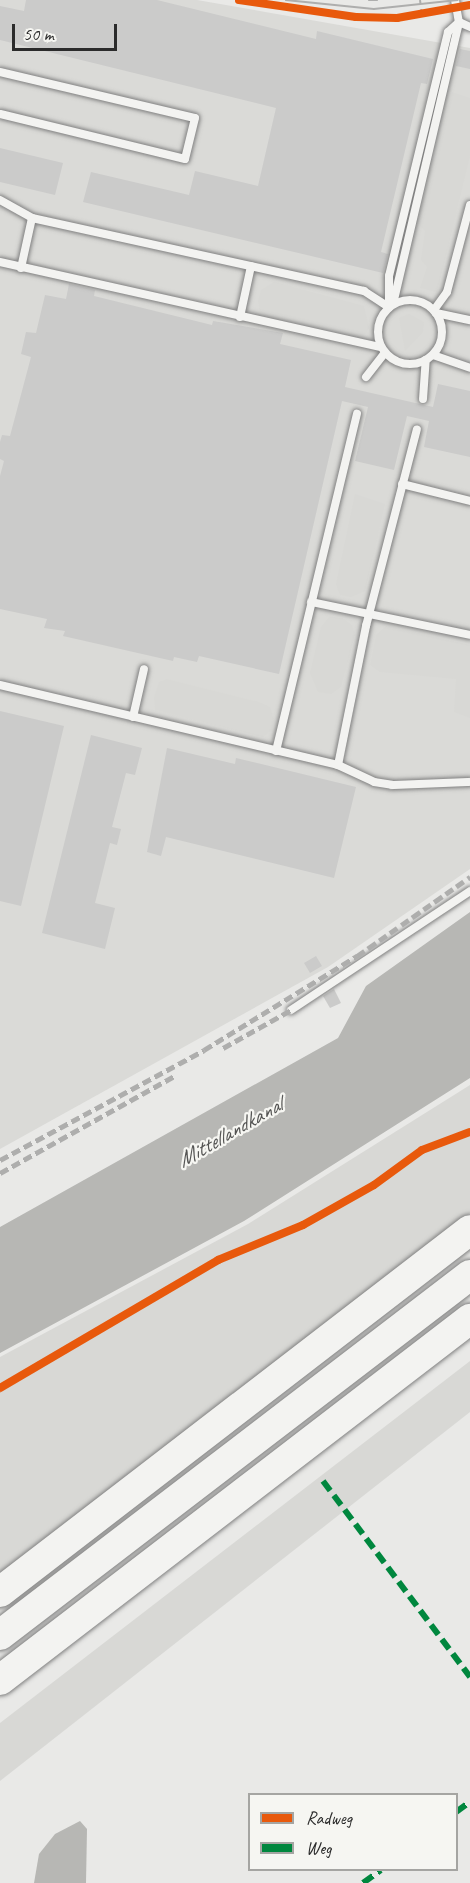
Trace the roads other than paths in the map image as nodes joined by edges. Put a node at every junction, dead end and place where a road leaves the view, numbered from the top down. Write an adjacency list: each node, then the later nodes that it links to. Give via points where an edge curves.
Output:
1 (455, 0): 2 (lane)
2 (459, 22): 3 (lane); 12 (lane); 12 (lane, via 448,32 389,276)
3 (470, 27)
4 (0, 72): 5 (lane, via 195,118 185,159)
5 (0, 114)
6 (0, 200): 8 (lane)
7 (470, 205): 13 (lane, via 447,292)
8 (32, 219): 10 (lane); 11 (lane)
9 (0, 262): 11 (lane)
10 (251, 266): 12 (lane, via 364,291); 14 (lane)
11 (21, 268): 14 (lane)
12 (391, 306): 13 (lane, via 416,300); 16 (lane, via 379,322)
13 (435, 311): 15 (lane); 17 (lane, via 442,339)
14 (240, 316): 16 (lane)
15 (470, 320)
16 (383, 350): 17 (lane, via 404,364); 19 (lane)
17 (429, 358): 18 (lane); 20 (lane)
18 (470, 368)
19 (366, 377)
20 (423, 399)
21 (357, 414): 25 (lane)
22 (417, 429): 23 (lane)
23 (402, 484): 24 (lane); 26 (lane)
24 (470, 501)
25 (311, 602): 26 (lane); 31 (lane)
26 (369, 615): 27 (lane); 32 (lane)
27 (470, 635)
28 (144, 669): 30 (lane)
29 (0, 685): 30 (lane)
30 (133, 717): 31 (lane)
31 (276, 751): 32 (lane)
32 (338, 765): 33 (lane, via 383,784)
33 (470, 782)
34 (470, 891): 35 (lane)
35 (291, 1010)
36 (470, 1230): 39 (highway)
37 (470, 1275): 40 (highway)
38 (470, 1319): 41 (highway)
39 (0, 1592)
40 (0, 1635)
41 (0, 1680)

